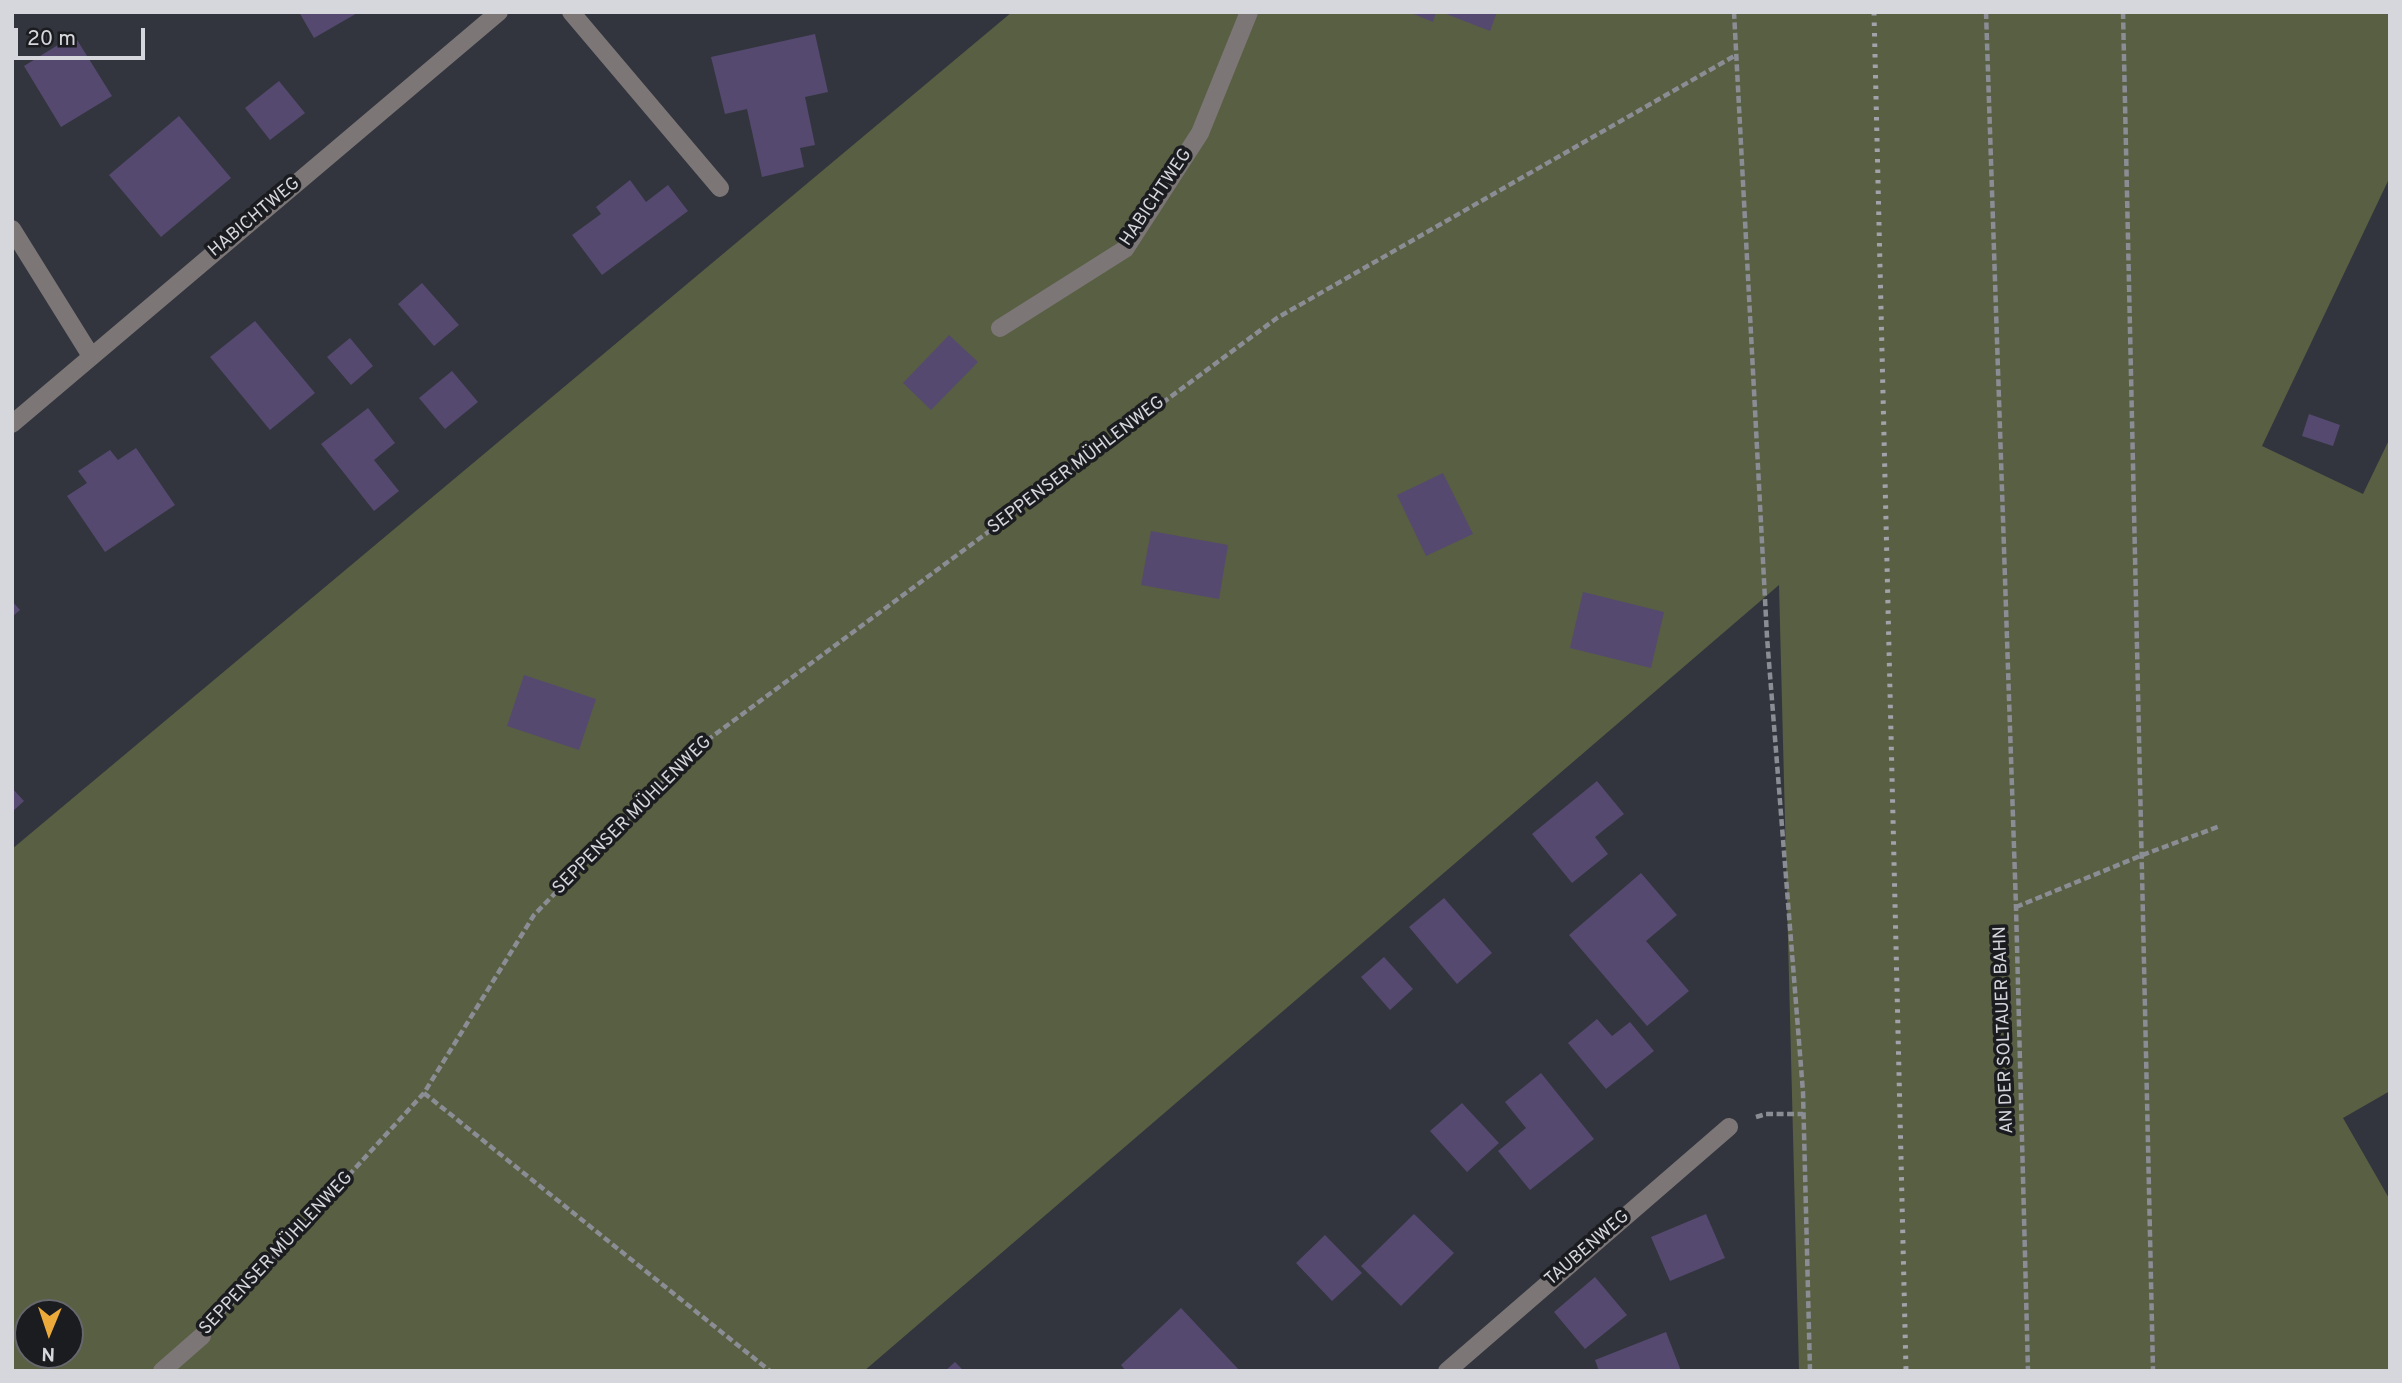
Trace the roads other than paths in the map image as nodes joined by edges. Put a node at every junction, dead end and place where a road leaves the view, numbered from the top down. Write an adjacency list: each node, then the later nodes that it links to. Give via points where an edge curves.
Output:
1 (499, 12): 7 (street, HABICHTWEG)
2 (571, 12): 4 (street)
3 (1249, 12): 6 (street, HABICHTWEG, via 1200,133 1125,249)
4 (720, 188)
5 (12, 229): 7 (street)
6 (1000, 328)
7 (91, 356): 8 (street, HABICHTWEG)
8 (12, 424)
9 (1729, 1127): 12 (street, TAUBENWEG)
10 (202, 1336): 11 (street, SEPPENSER MÜHLENWEG)
11 (162, 1371)
12 (1447, 1371)

